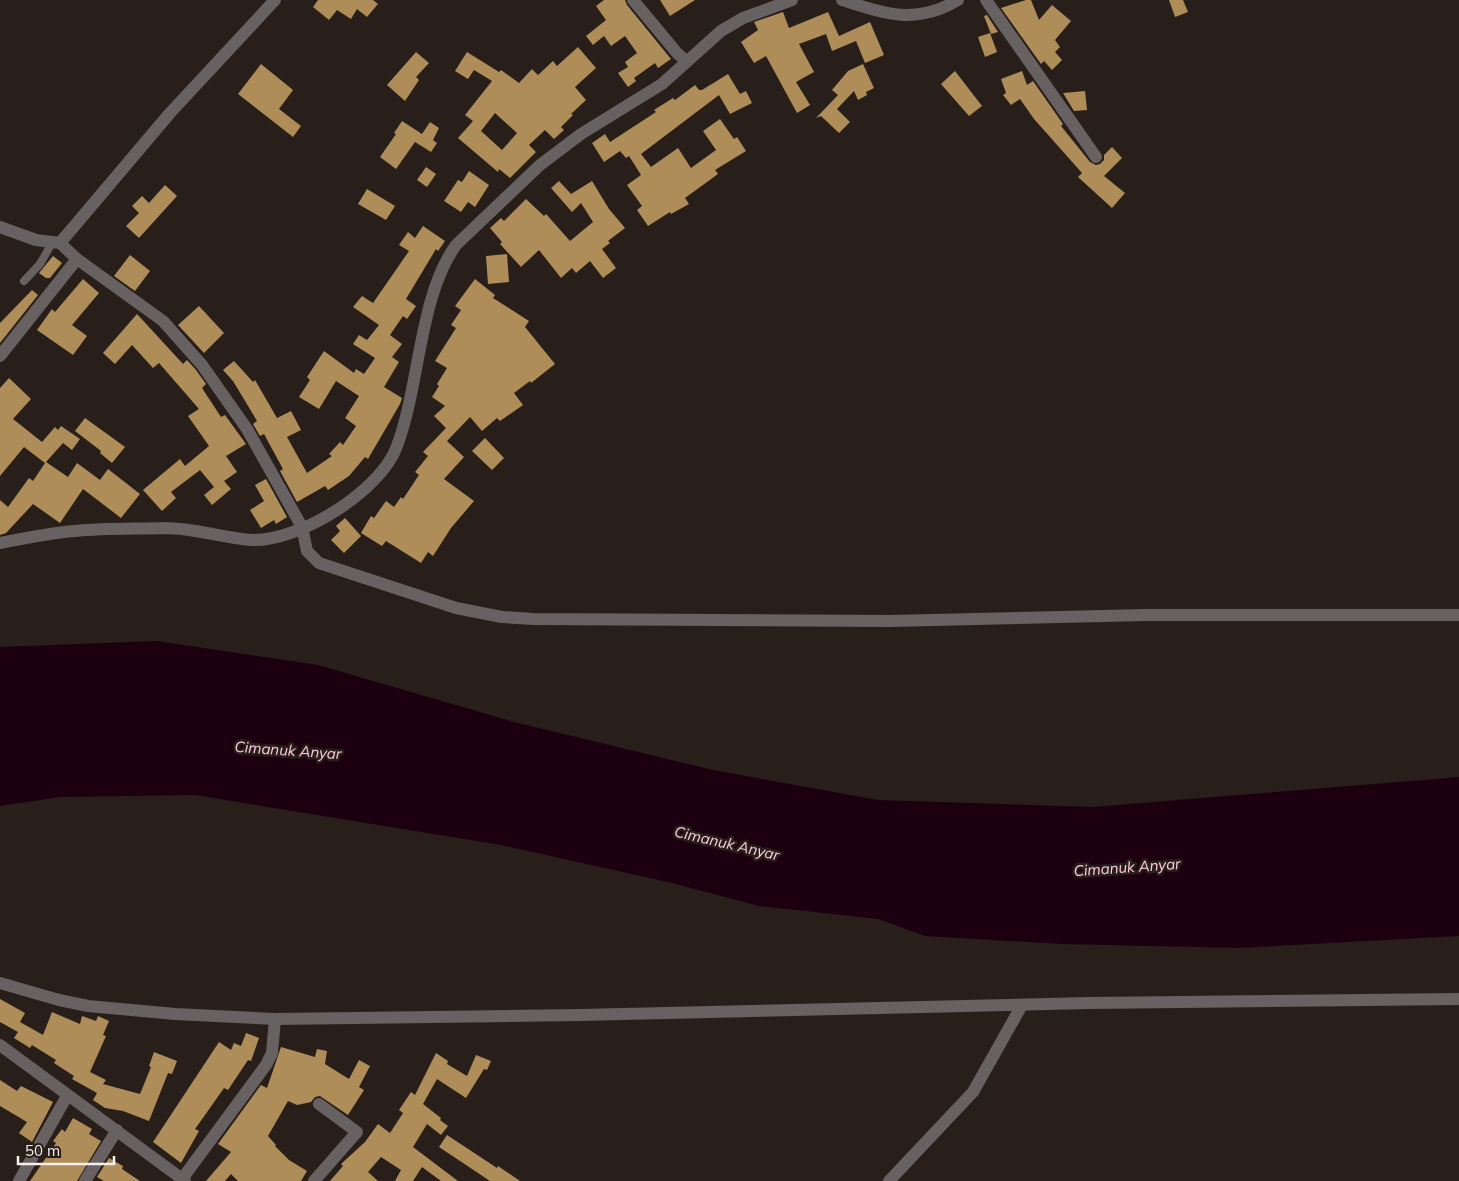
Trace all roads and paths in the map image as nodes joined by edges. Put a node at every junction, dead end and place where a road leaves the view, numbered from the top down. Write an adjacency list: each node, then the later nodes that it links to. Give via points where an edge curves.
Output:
1 (274, 0): 11 (street)
2 (633, 0): 8 (street)
3 (790, 0): 8 (street, via 721,31)
4 (842, 0): 7 (street)
5 (958, 0): 7 (street, via 939,10 913,16 897,16)
6 (986, 0): 9 (street)
7 (860, 3)
8 (686, 61): 15 (street, via 662,84 581,134 540,165 456,245 436,286 412,397 395,453 378,478 365,490 328,515)
9 (1096, 157)
10 (0, 227): 11 (street)
11 (56, 243): 12 (street); 13 (lane)
12 (77, 259): 14 (street); 15 (street, via 163,321 189,348 227,397)
13 (24, 281)
14 (0, 356)
15 (302, 527): 16 (street, via 280,536 252,540 172,528 73,531); 17 (street, via 307,551 319,563 456,608 510,617 890,621 1146,615)
16 (0, 543)
17 (1459, 615)
18 (0, 983): 21 (street, via 88,1006)
19 (1459, 999): 20 (street)
20 (1022, 1005): 21 (street); 30 (street, via 973,1092)
21 (275, 1019): 26 (street, via 272,1053 266,1064)
22 (0, 1045): 23 (street)
23 (68, 1096): 25 (street); 27 (street)
24 (319, 1104): 29 (street, via 357,1132)
25 (117, 1130): 26 (street); 28 (street)
26 (184, 1180)
27 (19, 1181)
28 (85, 1181)
29 (314, 1181)
30 (889, 1181)

